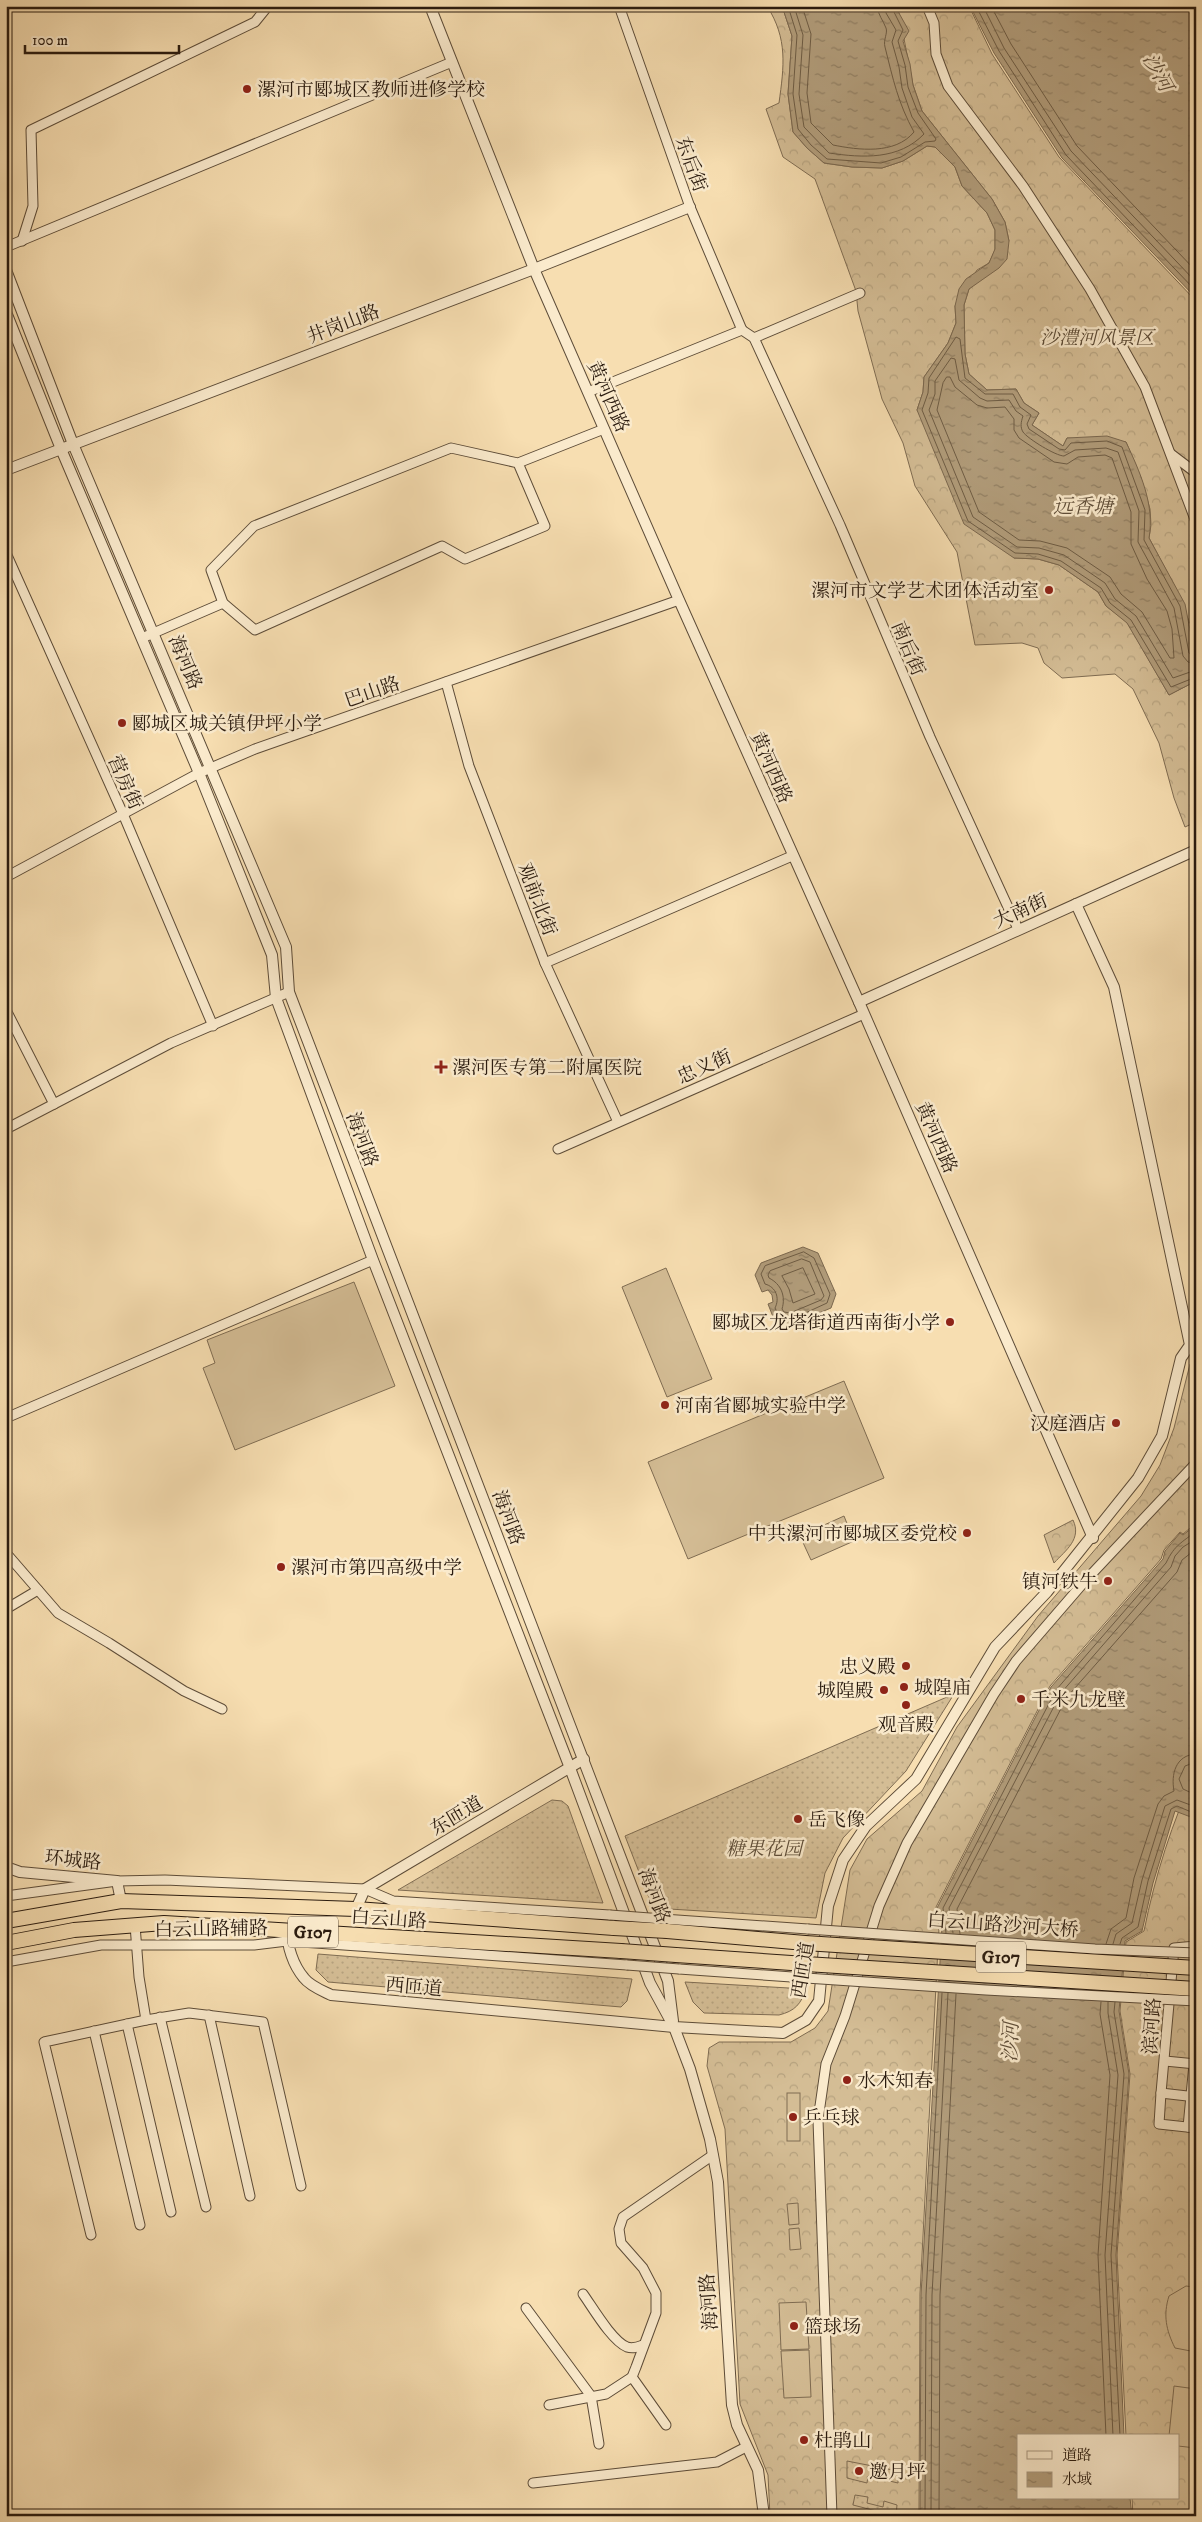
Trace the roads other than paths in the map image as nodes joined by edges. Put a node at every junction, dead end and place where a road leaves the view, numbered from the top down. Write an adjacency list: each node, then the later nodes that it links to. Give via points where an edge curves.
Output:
1 (268, 6): 7 (street, via 255,22 31,130 33,206)
2 (430, 6): 5 (street, 黄河西路)
3 (619, 6): 6 (street, 东后街)
4 (927, 6): 19 (street, via 934,23 936,54 948,86 1023,186 1090,289 1145,387)
5 (452, 62): 7 (street); 9 (street, 黄河西路)
6 (690, 207): 9 (street, 井岗山路); 13 (street, 东后街)
7 (22, 240): 8 (street)
8 (6, 247)
9 (534, 269): 15 (street, 黄河西路); 17 (street, 井岗山路)
10 (6, 270): 17 (street, 海河路)
11 (860, 293): 14 (street)
12 (6, 312): 18 (street, 海河路)
13 (742, 330): 14 (street); 15 (street)
14 (754, 338): 37 (street, 南后街, via 840,524 930,737)
15 (588, 392): 16 (street, 黄河西路)
16 (604, 429): 20 (street); 25 (street, 黄河西路)
17 (73, 444): 18 (street, 井岗山路); 27 (street, 海河路)
18 (60, 449): 21 (street, 井岗山路); 28 (street, 海河路)
19 (1171, 454): 22 (street); 23 (street)
20 (518, 463): 26 (street, via 451,448 254,526 211,570); 26 (street, via 545,526 466,559 442,546 255,630)
21 (6, 470)
22 (1196, 473)
23 (1196, 522)
24 (6, 553): 32 (street, 营房街)
25 (678, 600): 29 (street, 巴山路); 34 (street, 黄河西路)
26 (223, 603): 27 (street)
27 (154, 633): 28 (street); 30 (street, 海河路)
28 (142, 638): 31 (street, 海河路)
29 (446, 682): 30 (street, 巴山路, via 255,749); 38 (street, 观前北街, via 469,766)
30 (212, 768): 31 (street, 巴山路); 39 (street, 海河路, via 286,946)
31 (199, 773): 32 (street, 巴山路); 40 (street, 海河路, via 272,954)
32 (123, 814): 35 (street, 巴山路); 44 (street, 营房街)
33 (1196, 850): 36 (street, 大南街)
34 (792, 856): 38 (street); 41 (street, 黄河西路)
35 (6, 877)
36 (1076, 904): 37 (street, 大南街); 50 (street, via 1114,987)
37 (1018, 929): 41 (street, 大南街)
38 (545, 963): 46 (street, 观前北街)
39 (289, 992): 40 (street); 60 (street, 海河路)
40 (276, 998): 44 (street); 49 (street, 海河路)
41 (859, 1002): 43 (street, 黄河西路)
42 (6, 1010): 45 (street)
43 (864, 1014): 46 (street, 忠义街); 55 (street, 黄河西路)
44 (213, 1026): 45 (street, via 171,1043)
45 (54, 1104): 47 (street)
46 (618, 1122): 48 (street, 忠义街)
47 (6, 1129)
48 (558, 1149)
49 (373, 1260): 51 (street); 61 (street, 海河路)
50 (1193, 1345): 55 (street, 西匝道, via 1181,1358 1162,1436 1138,1478)
51 (6, 1418)
52 (6, 1426): 53 (street)
53 (6, 1436)
54 (1196, 1463): 112 (street, via 1085,1581 1016,1661 907,1843 879,1906 845,2016 826,2064 818,2120)
55 (1093, 1538): 87 (street, 西匝道, via 995,1647 916,1779 866,1826 843,1860 828,1906 819,2001 806,2020 783,2033)
56 (6, 1553): 57 (street)
57 (38, 1590): 58 (street); 59 (street, via 58,1613 184,1691)
58 (6, 1608)
59 (222, 1709)
60 (584, 1759): 61 (street, 东匝道); 87 (street, 海河路, via 668,1981)
61 (570, 1768): 64 (street, 东匝道); 87 (street, 海河路, via 650,1983)
62 (6, 1867): 63 (street, 环城路, via 20,1872)
63 (117, 1881): 64 (street, via 165,1880); 65 (street); 66 (street, 环城路)
64 (365, 1889): 67 (street); 69 (street, via 393,1901)
65 (6, 1896)
66 (122, 1902): 67 (highway, 白云山路 / G107); 68 (highway, 白云山路 / G107)
67 (356, 1909): 69 (highway, 白云山路 / G107)
68 (6, 1921)
69 (612, 1922): 72 (highway, G107, bridge)
70 (135, 1926): 71 (highway, 白云山路 / G107, via 164,1923); 73 (highway, 白云山路 / G107, via 74,1930); 74 (street)
71 (287, 1936): 74 (street, 白云山路辅路, via 254,1945); 78 (highway, 白云山路 / G107, bridge, via 621,1952); 78 (street, 白云山路辅路, bridge, via 627,1965); 87 (street, 西匝道, via 293,1960 305,1980 331,1996)
72 (807, 1936): 76 (street, 白云山路沙河大桥, bridge); 79 (highway, 白云山路沙河大桥 / G107, bridge)
73 (6, 1943)
74 (137, 1945): 77 (street, 白云山路辅路, via 101,1945); 85 (street)
75 (1196, 1946): 89 (street, 滨河路, via 1174,1948)
76 (1196, 1953)
77 (6, 1962)
78 (678, 1962): 80 (highway, G107)
79 (1196, 1968)
80 (806, 1971): 81 (highway, G107, bridge); 82 (street, bridge, via 986,1990)
81 (1196, 1989)
82 (1196, 2001)
83 (209, 2015): 84 (street, via 189,2012); 95 (street, via 264,2022); 96 (street)
84 (160, 2017): 85 (street); 97 (street)
85 (146, 2020): 86 (street)
86 (127, 2024): 88 (street); 98 (street)
87 (674, 2027): 94 (street, 海河路, via 690,2069)
88 (94, 2031): 99 (street); 100 (street, via 44,2042)
89 (1165, 2061): 90 (street); 91 (street, 滨河路)
90 (1195, 2064): 92 (street)
91 (1161, 2093): 92 (street); 93 (street, 滨河路, via 1159,2124)
92 (1193, 2097): 93 (street)
93 (1192, 2128)
94 (713, 2155): 103 (street, via 623,2217 619,2228 621,2242 643,2268 656,2293 656,2314); 109 (street, 海河路, via 718,2182 732,2405)
95 (301, 2186)
96 (250, 2196)
97 (206, 2207)
98 (172, 2212)
99 (140, 2225)
100 (91, 2235)
101 (583, 2294): 103 (street, via 613,2335 627,2347)
102 (526, 2308): 105 (street)
103 (643, 2345): 104 (street)
104 (632, 2377): 105 (street, via 606,2394); 107 (street)
105 (591, 2396): 106 (street); 108 (street)
106 (549, 2406)
107 (666, 2425)
108 (599, 2444)
109 (746, 2447): 110 (street, via 717,2462); 111 (street, 海河路, via 758,2470)
110 (533, 2483)
111 (764, 2516)
112 (832, 2516)

